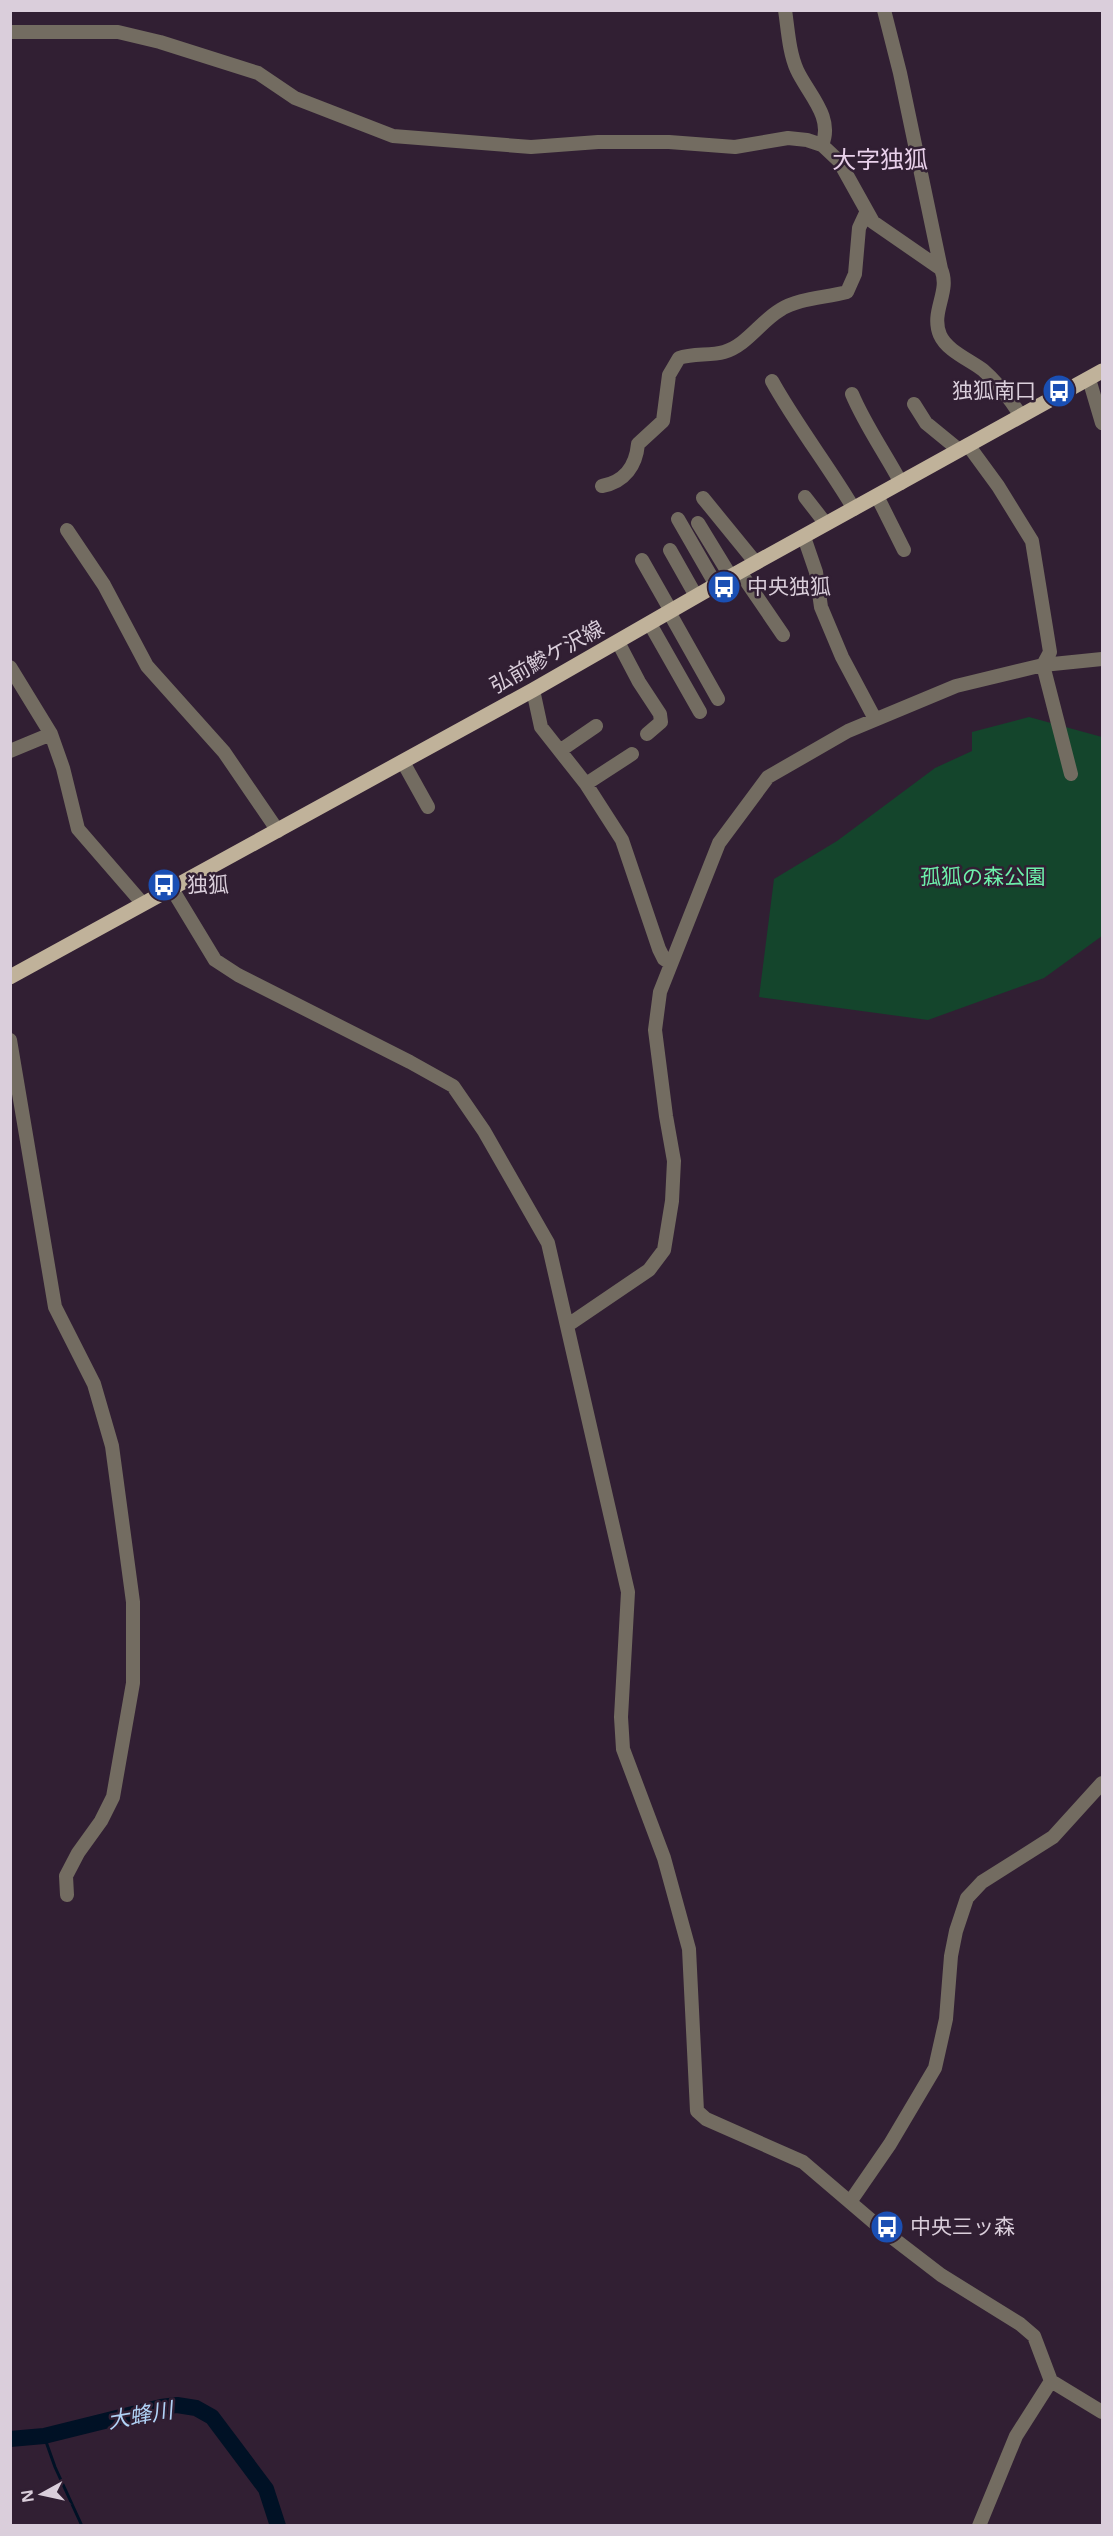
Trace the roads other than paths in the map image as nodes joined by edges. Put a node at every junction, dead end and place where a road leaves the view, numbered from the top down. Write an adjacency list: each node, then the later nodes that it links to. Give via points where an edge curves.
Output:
1 (785, 10): 4 (street, via 797,70 825,123)
2 (884, 10): 6 (street)
3 (10, 32): 4 (street, via 118,32 160,42 258,73 295,98 393,136 531,147 598,142 735,147 788,138)
4 (822, 146): 5 (street, via 839,161)
5 (866, 213): 6 (street, via 881,230); 15 (street, via 859,228 855,274 847,292 791,304 724,352 679,358 669,375 663,421 638,444 632,468)
6 (941, 268): 11 (street, via 946,280 937,325 941,338 983,370)
7 (1096, 375): 11 (main road, 弘前鰺ケ沢線); 12 (street)
8 (772, 381): 19 (street)
9 (852, 394): 14 (street)
10 (914, 404): 13 (street, via 926,423)
11 (1021, 416): 13 (main road, 弘前鰺ケ沢線)
12 (1102, 423)
13 (964, 448): 14 (main road, 弘前鰺ケ沢線); 37 (street, via 998,486 1032,541 1050,652)
14 (901, 483): 16 (main road, 弘前鰺ケ沢線)
15 (603, 486)
16 (877, 496): 19 (main road, 弘前鰺ケ沢線); 26 (street)
17 (805, 497): 22 (street)
18 (703, 498): 28 (street)
19 (854, 509): 22 (main road, 弘前鰺ケ沢線)
20 (678, 519): 30 (street)
21 (698, 523): 29 (street)
22 (826, 524): 24 (main road, 弘前鰺ケ沢線)
23 (67, 530): 53 (street, via 104,585 147,666 224,752)
24 (804, 537): 28 (main road, 弘前鰺ケ沢線); 42 (street, via 816,572 821,607)
25 (670, 550): 31 (street)
26 (904, 550)
27 (642, 560): 32 (street)
28 (756, 563): 29 (main road, 弘前鰺ケ沢線)
29 (736, 574): 30 (main road, 弘前鰺ケ沢線); 34 (street)
30 (716, 585): 31 (main road, 弘前鰺ケ沢線)
31 (696, 596): 32 (main road, 弘前鰺ケ沢線)
32 (670, 611): 33 (main road, 弘前鰺ケ沢線); 40 (street)
33 (650, 624): 35 (main road, 弘前鰺ケ沢線); 41 (street)
34 (783, 635)
35 (618, 642): 39 (main road, 弘前鰺ケ沢線); 45 (street, via 660,714 661,722)
36 (1102, 659): 37 (street)
37 (1043, 665): 42 (street, via 956,686); 50 (street)
38 (10, 667): 44 (street)
39 (533, 690): 46 (street, via 541,727); 49 (main road, 弘前鰺ケ沢線)
40 (718, 699)
41 (700, 712)
42 (875, 719): 56 (street, via 768,777 719,843)
43 (596, 726): 46 (street)
44 (51, 734): 47 (street); 55 (street, via 78,829)
45 (647, 734)
46 (561, 750): 51 (street)
47 (10, 751)
48 (632, 754): 51 (street)
49 (403, 762): 52 (street); 53 (main road, 弘前鰺ケ沢線)
50 (1071, 774)
51 (586, 784): 56 (street, via 622,840 659,949)
52 (428, 807)
53 (278, 831): 54 (main road, 弘前鰺ケ沢線)
54 (172, 889): 55 (main road, 弘前鰺ケ沢線); 59 (street, via 215,960 453,1086 484,1131 548,1243)
55 (143, 904): 57 (main road, 弘前鰺ケ沢線)
56 (670, 963): 59 (street, via 660,992 655,1030 675,1161 664,1250 649,1270)
57 (10, 976)
58 (10, 1040): 61 (street, via 55,1307 94,1384 112,1446 133,1602 133,1683 113,1797 66,1876)
59 (568, 1325): 62 (street, via 628,1592 621,1717 623,1749 664,1858 689,1949 697,2111 706,2119 803,2162)
60 (1102, 1783): 62 (street, via 1053,1838 982,1882 967,1898 951,1956 946,2019 935,2068)
61 (67, 1895)
62 (850, 2202): 63 (street, via 941,2275 1034,2336)
63 (1051, 2381): 64 (street); 65 (street, via 1016,2436)
64 (1102, 2412)
65 (979, 2526)

